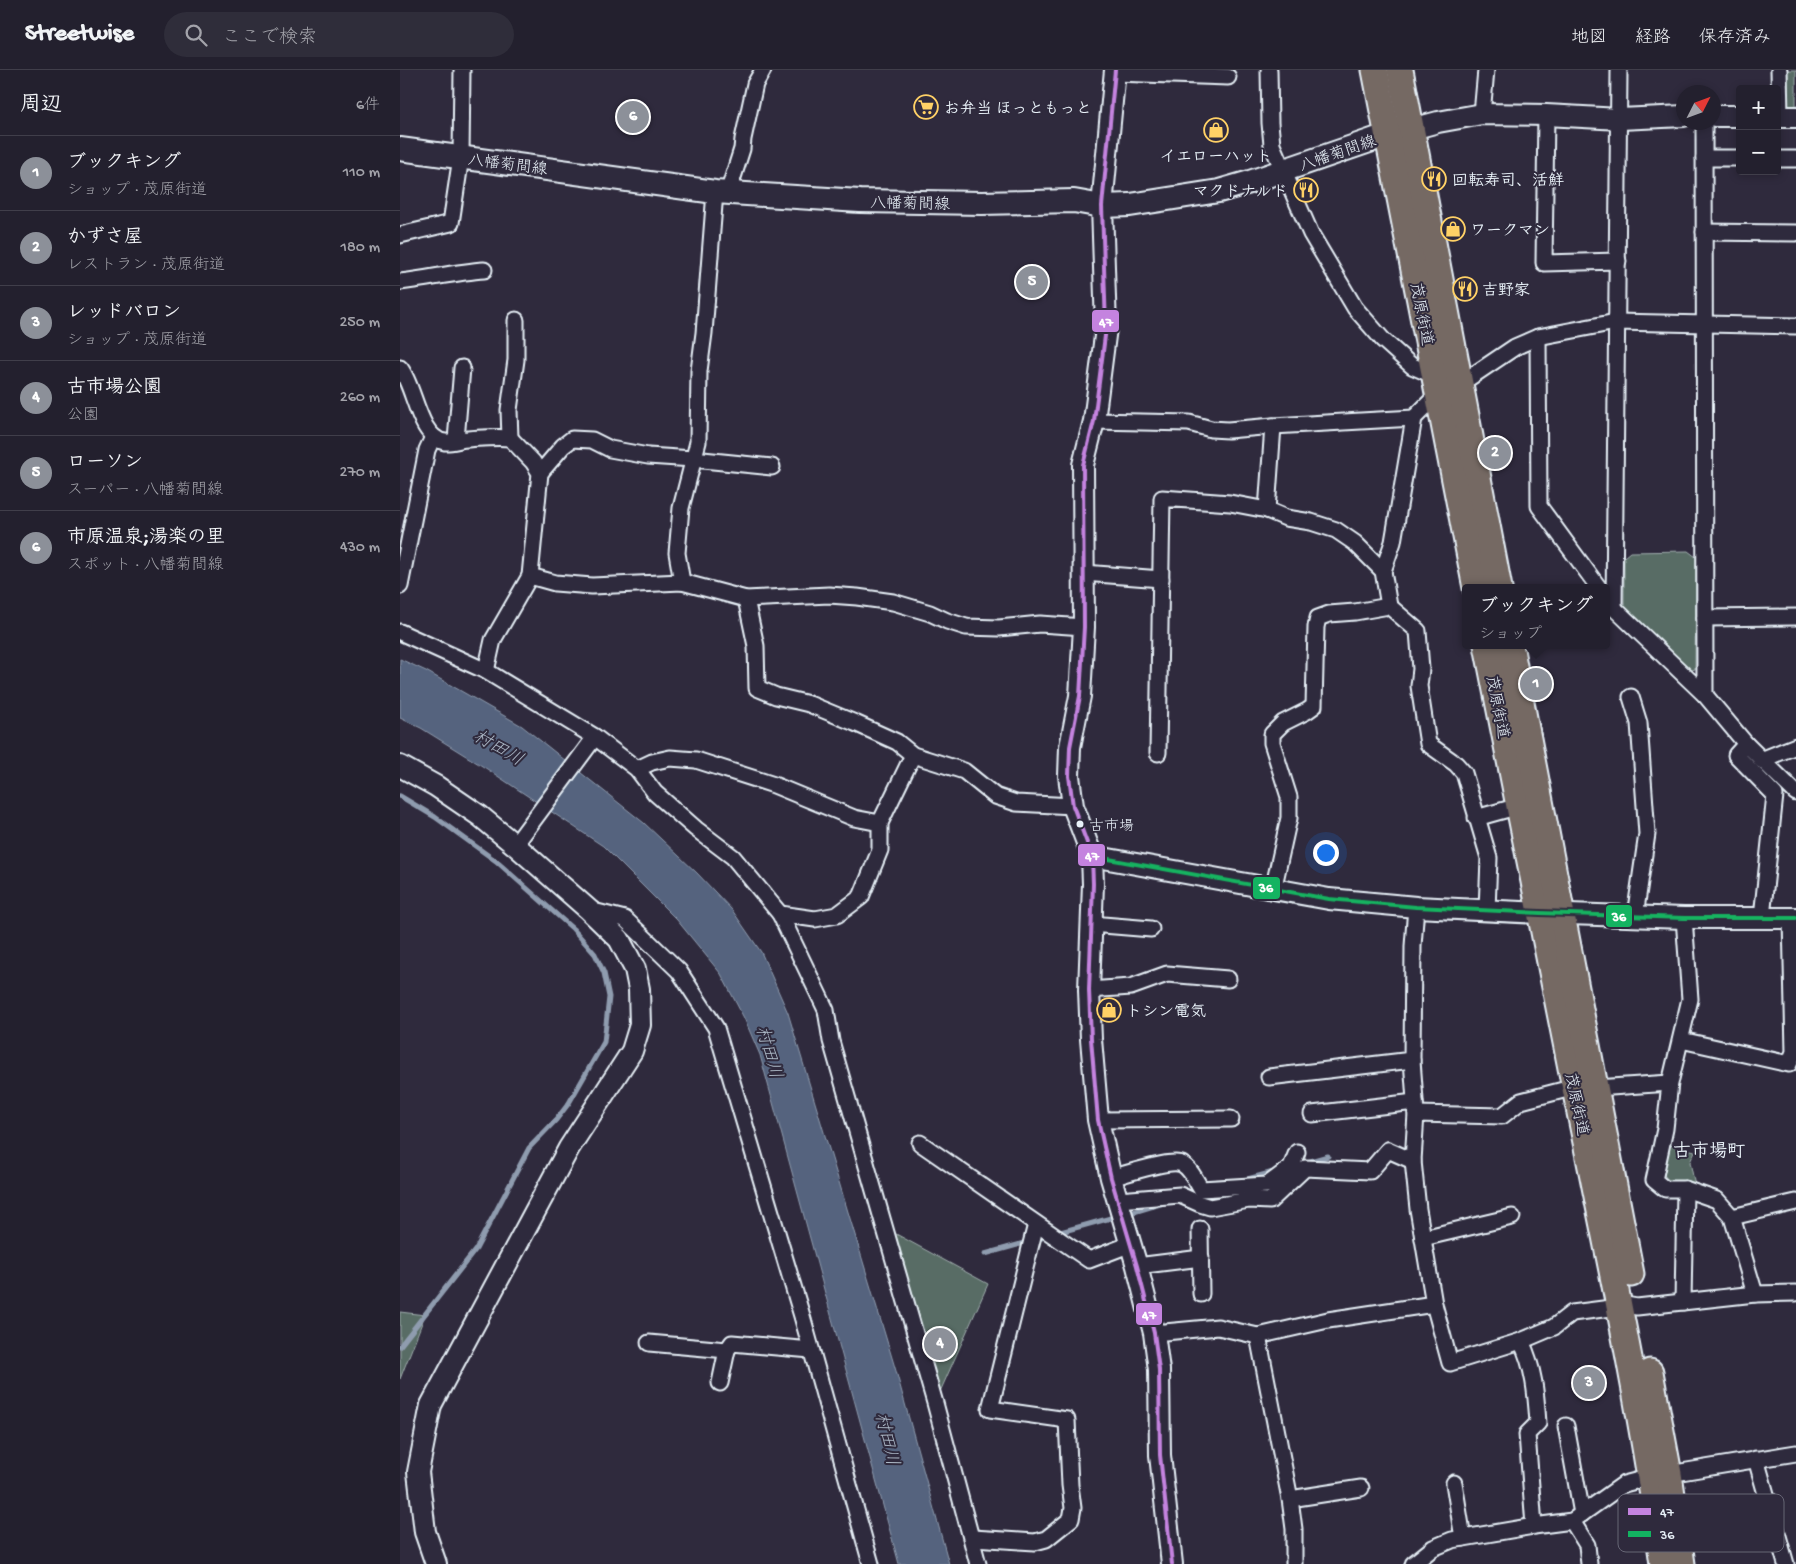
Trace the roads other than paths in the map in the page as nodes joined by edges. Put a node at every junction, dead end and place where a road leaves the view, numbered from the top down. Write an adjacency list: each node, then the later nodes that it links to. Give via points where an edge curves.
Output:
1 (462, 70): 22 (street)
2 (763, 70): 28 (street, via 755,84 742,148)
3 (1270, 70): 27 (street, via 1272,145)
4 (1374, 70): 20 (main road, 茂原街道)
5 (1400, 70): 18 (main road, 茂原街道)
6 (1486, 70): 11 (street)
7 (1619, 70): 17 (street)
8 (1779, 70): 16 (street)
9 (1115, 72): 10 (street); 29 (street)
10 (1228, 78)
11 (1482, 114): 12 (street); 18 (street)
12 (1546, 115): 17 (street); 33 (street, via 1544,263)
13 (1676, 116): 17 (street)
14 (1721, 116): 15 (street)
15 (1736, 116)
16 (1784, 117)
17 (1620, 119): 33 (street)
18 (1412, 129): 20 (main road, 八幡菊間線); 43 (main road, 茂原街道)
19 (1704, 130): 23 (street)
20 (1387, 135): 27 (main road, 八幡菊間線); 43 (main road, 茂原街道)
21 (400, 149): 22 (main road, 八幡菊間線)
22 (461, 157): 28 (main road, 八幡菊間線); 32 (street, via 451,223)
23 (1704, 158): 24 (street); 30 (street)
24 (1736, 158)
25 (1781, 159): 26 (street)
26 (1796, 159)
27 (1283, 171): 29 (main road, 八幡菊間線, via 1219,191 1130,205); 43 (street, via 1311,234 1355,308 1412,366)
28 (722, 192): 29 (main road, 八幡菊間線, via 870,201 1074,201); 50 (street, via 699,371 698,442)
29 (1102, 206): 45 (street, via 1106,328)
30 (1704, 232): 31 (street); 38 (street)
31 (1796, 233)
32 (400, 235)
33 (1618, 261): 37 (street)
34 (484, 270): 35 (street)
35 (400, 282)
36 (516, 320): 48 (street)
37 (1616, 322): 38 (street); 40 (street); 64 (street)
38 (1704, 325): 39 (street); 66 (street)
39 (1796, 326)
40 (1538, 337): 43 (street); 61 (street, via 1539,506)
41 (400, 368): 47 (street, via 410,384 419,415)
42 (462, 368): 49 (street)
43 (1444, 385): 44 (street); 59 (main road, 茂原街道); 60 (main road, 茂原街道)
44 (1414, 418): 46 (street); 54 (street, via 1393,542)
45 (1094, 421): 46 (street, via 1189,423 1228,430); 55 (street, via 1083,465)
46 (1273, 426): 53 (street)
47 (433, 437): 49 (street, via 444,442); 62 (street, via 427,450)
48 (510, 438): 49 (street); 52 (street, via 534,462)
49 (456, 440)
50 (693, 459): 51 (street); 52 (street, via 641,455 610,449 592,440 572,440); 58 (street, via 681,508 677,553)
51 (772, 467)
52 (540, 473): 56 (street)
53 (1267, 510): 54 (street, via 1336,530 1355,543); 57 (street, via 1230,503 1162,498)
54 (1383, 571): 65 (street)
55 (1084, 573): 57 (street); 68 (street)
56 (530, 576): 58 (street, via 555,583 592,586); 72 (street, via 493,640)
57 (1161, 578): 78 (street)
58 (682, 582): 63 (street)
59 (1475, 584)
60 (1498, 584)
61 (1596, 584)
62 (400, 586)
63 (746, 599): 68 (street, via 829,595 857,597 893,602 966,627 1040,624); 79 (street, via 756,646 757,688 855,722 897,742)
64 (1610, 602): 73 (street)
65 (1389, 606): 86 (street, via 1418,631 1419,686 1428,744 1464,773); 90 (street, via 1318,618 1314,706 1272,734 1289,797 1288,818)
66 (1705, 618): 67 (street); 73 (street)
67 (1796, 618)
68 (1084, 627): 84 (street, via 1080,696 1070,747)
69 (400, 632): 72 (street)
70 (1488, 649): 85 (main road, 茂原街道)
71 (1511, 649): 95 (main road, 茂原街道)
72 (486, 671): 75 (street)
73 (1705, 695): 76 (street)
74 (1631, 697): 96 (street, via 1639,723 1647,834)
75 (595, 738): 82 (street); 88 (street)
76 (1746, 744): 80 (street); 97 (street, via 1736,755 1775,795)
77 (1796, 746): 80 (street)
78 (1158, 754)
79 (913, 755): 84 (street, via 964,771 995,796 1016,802); 87 (street)
80 (1761, 760): 83 (street)
81 (400, 766): 88 (street, via 436,786)
82 (637, 769): 87 (street, via 670,758 696,760 774,785 854,818); 94 (street, via 655,794 733,857)
83 (1796, 793)
84 (1073, 806): 89 (street)
85 (1519, 806): 86 (street); 95 (main road, 茂原街道)
86 (1476, 818): 93 (street, via 1489,858)
87 (880, 823): 94 (street, via 880,850 861,897 838,915 815,920)
88 (516, 845): 92 (street)
89 (1092, 856): 90 (street); 100 (street)
90 (1273, 890): 91 (street)
91 (1416, 907): 93 (street); 105 (street)
92 (589, 910): 139 (street, via 625,919 679,971 716,1028); 155 (street, via 619,938 635,969 640,1026 632,1051 569,1148 431,1405 418,1472 425,1532)
93 (1487, 910): 95 (street)
94 (780, 914): 153 (street, via 826,1010 830,1041)
95 (1551, 914): 96 (street); 108 (main road, 茂原街道)
96 (1635, 916): 98 (street)
97 (1762, 917): 98 (street); 99 (street)
98 (1684, 918): 104 (street, via 1690,999)
99 (1794, 918): 104 (street, via 1794,1052 1789,1064)
100 (1091, 924): 101 (street); 103 (street)
101 (1151, 928)
102 (1228, 979): 103 (street, via 1167,974 1131,987)
103 (1089, 990): 111 (street)
104 (1681, 1040): 107 (street)
105 (1412, 1060): 106 (street); 109 (street)
106 (1269, 1077)
107 (1670, 1084): 108 (street); 117 (street, via 1654,1180 1665,1189)
108 (1585, 1087): 109 (street, via 1521,1101 1502,1116); 133 (main road, 茂原街道)
109 (1416, 1108): 110 (street); 115 (street)
110 (1312, 1114)
111 (1098, 1120): 112 (street); 116 (street)
112 (1231, 1120)
113 (920, 1143): 122 (street)
114 (1297, 1152): 116 (street, via 1291,1167 1267,1185 1201,1189 1190,1170 1181,1163 1170,1162)
115 (1413, 1161): 118 (street, via 1388,1150 1370,1171 1304,1168 1270,1201 1248,1200 1210,1207 1180,1196); 124 (street)
116 (1112, 1178): 118 (street)
117 (1685, 1189): 121 (street, via 1717,1200); 131 (street)
118 (1118, 1200): 125 (street)
119 (1796, 1202): 121 (street)
120 (1512, 1217): 124 (street)
121 (1732, 1218): 129 (street)
122 (1036, 1224): 125 (street, via 1088,1260); 153 (street, via 990,1409 1067,1420 1071,1519 1046,1539 1035,1542)
123 (1200, 1229): 126 (street)
124 (1423, 1238): 132 (street)
125 (1131, 1244): 127 (street)
126 (1200, 1258): 127 (street); 128 (street)
127 (1137, 1266): 134 (street)
128 (1201, 1294)
129 (1755, 1294): 130 (street); 131 (street)
130 (1796, 1294)
131 (1683, 1302): 133 (street)
132 (1434, 1304): 135 (street, via 1328,1320); 136 (street, via 1450,1363)
133 (1629, 1306): 136 (street, via 1572,1313 1554,1327); 144 (main road, 茂原街道)
134 (1154, 1333): 135 (street, via 1218,1327); 158 (street, via 1159,1370 1160,1455)
135 (1258, 1336): 150 (street)
136 (1521, 1341): 152 (street, via 1536,1390 1538,1423 1527,1434)
137 (649, 1343): 138 (street)
138 (726, 1350): 139 (street, via 732,1343); 140 (street)
139 (812, 1350): 156 (street)
140 (720, 1383)
141 (1566, 1426): 151 (street)
142 (1796, 1453): 143 (street)
143 (1756, 1459): 144 (street); 149 (street)
144 (1660, 1476): 147 (main road, 茂原街道); 148 (main road, 茂原街道); 151 (street, via 1624,1484)
145 (1454, 1483): 154 (street)
146 (1362, 1488): 150 (street)
147 (1661, 1494)
148 (1664, 1494)
149 (1766, 1494)
150 (1290, 1500): 159 (street)
151 (1577, 1518): 152 (street); 161 (street, via 1587,1545)
152 (1534, 1526): 154 (street)
153 (972, 1538): 157 (street)
154 (1463, 1538): 160 (street, via 1433,1548)
155 (436, 1564)
156 (871, 1564)
157 (978, 1564)
158 (1172, 1564)
159 (1294, 1564)
160 (1413, 1564)
161 (1589, 1564)

